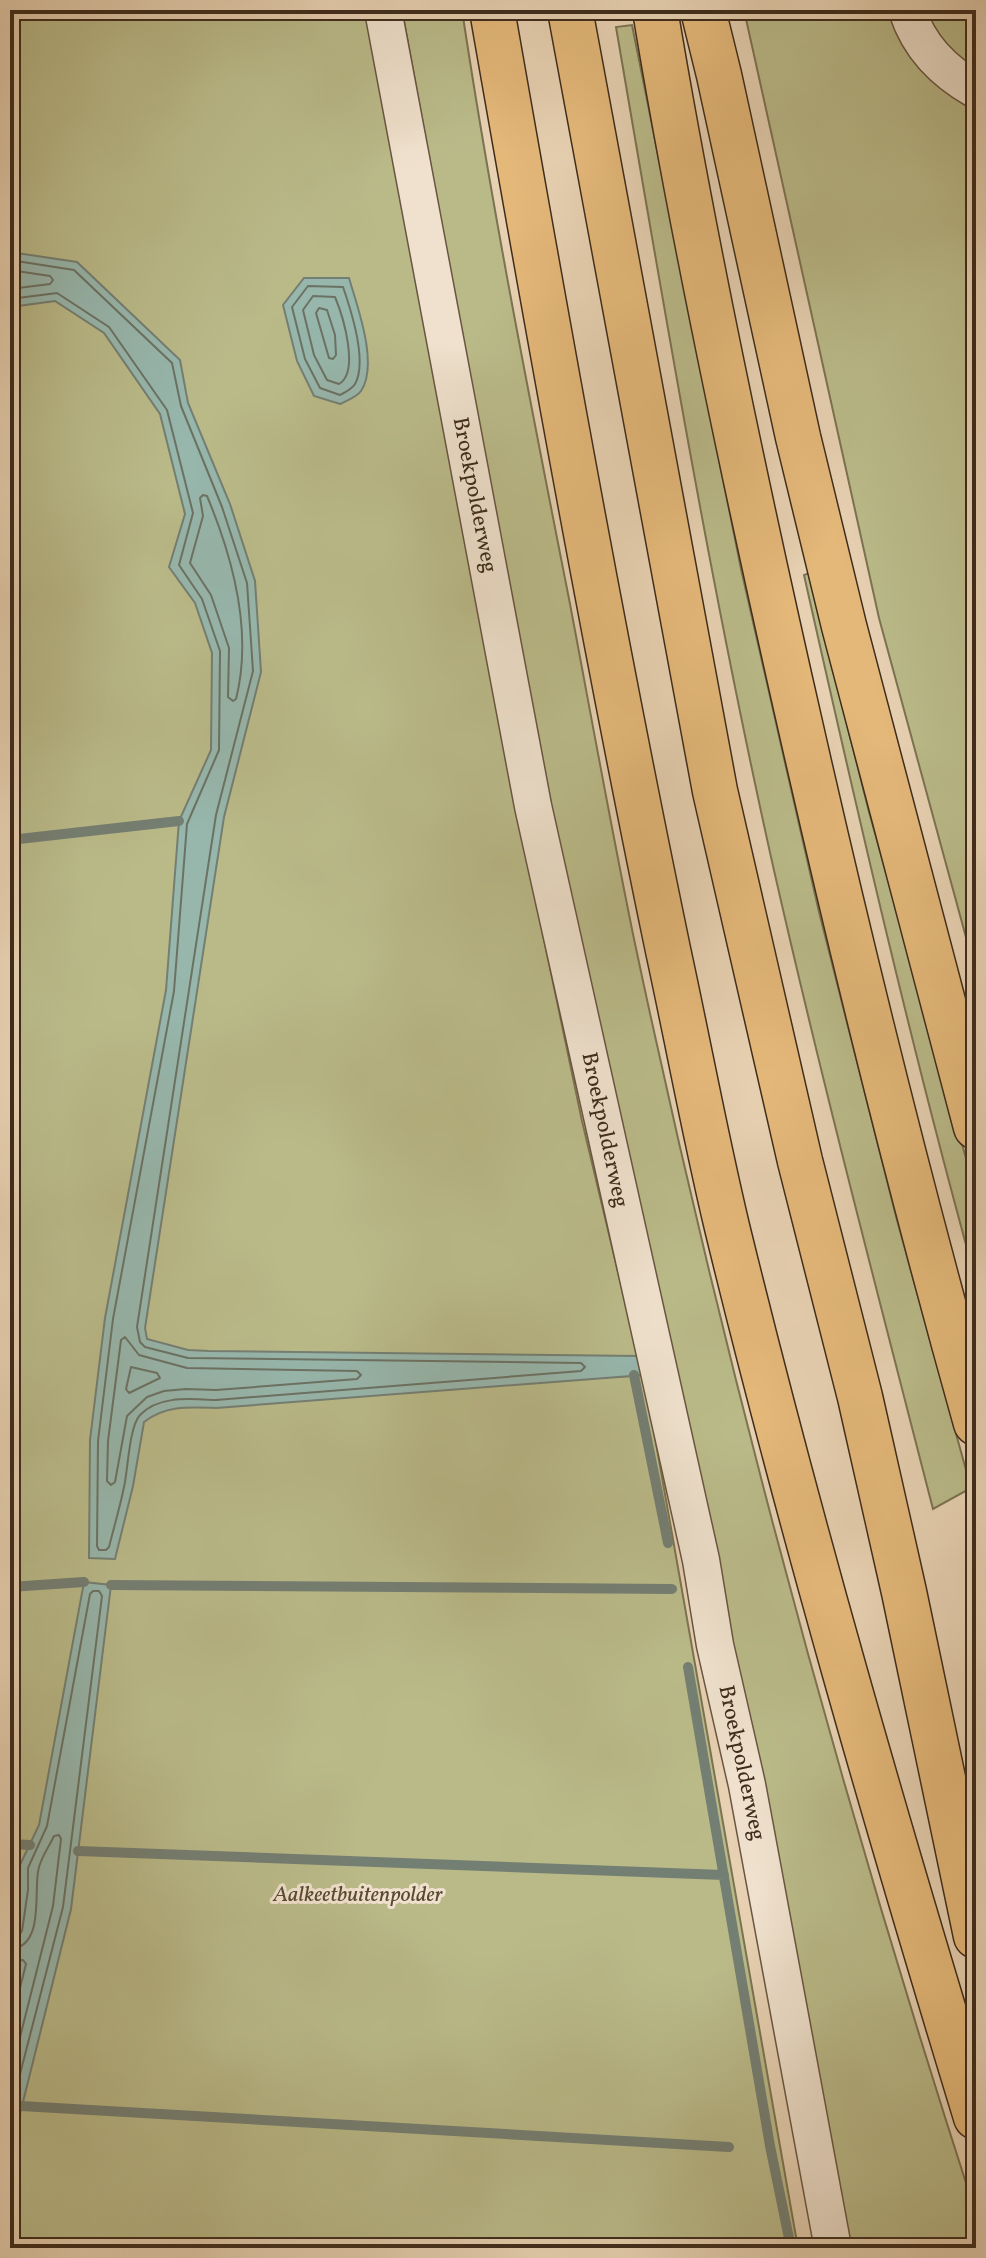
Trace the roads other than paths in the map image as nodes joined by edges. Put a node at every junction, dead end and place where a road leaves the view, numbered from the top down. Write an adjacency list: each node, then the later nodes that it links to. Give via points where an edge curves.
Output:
1 (383, 10): 14 (street, Broekpolderweg, via 533,806 701,1560)
2 (492, 10): 13 (highway, via 583,524 726,1223 830,1623)
3 (570, 10): 10 (highway, via 715,791)
4 (655, 10): 9 (highway, via 768,586 877,1050)
5 (703, 10): 8 (highway, via 844,626)
6 (907, 10): 7 (street, via 939,65)
7 (976, 90)
8 (976, 1127)
9 (976, 1423)
10 (904, 1592): 11 (highway); 12 (highway)
11 (976, 1786)
12 (976, 1936)
13 (976, 2117)
14 (833, 2248)

